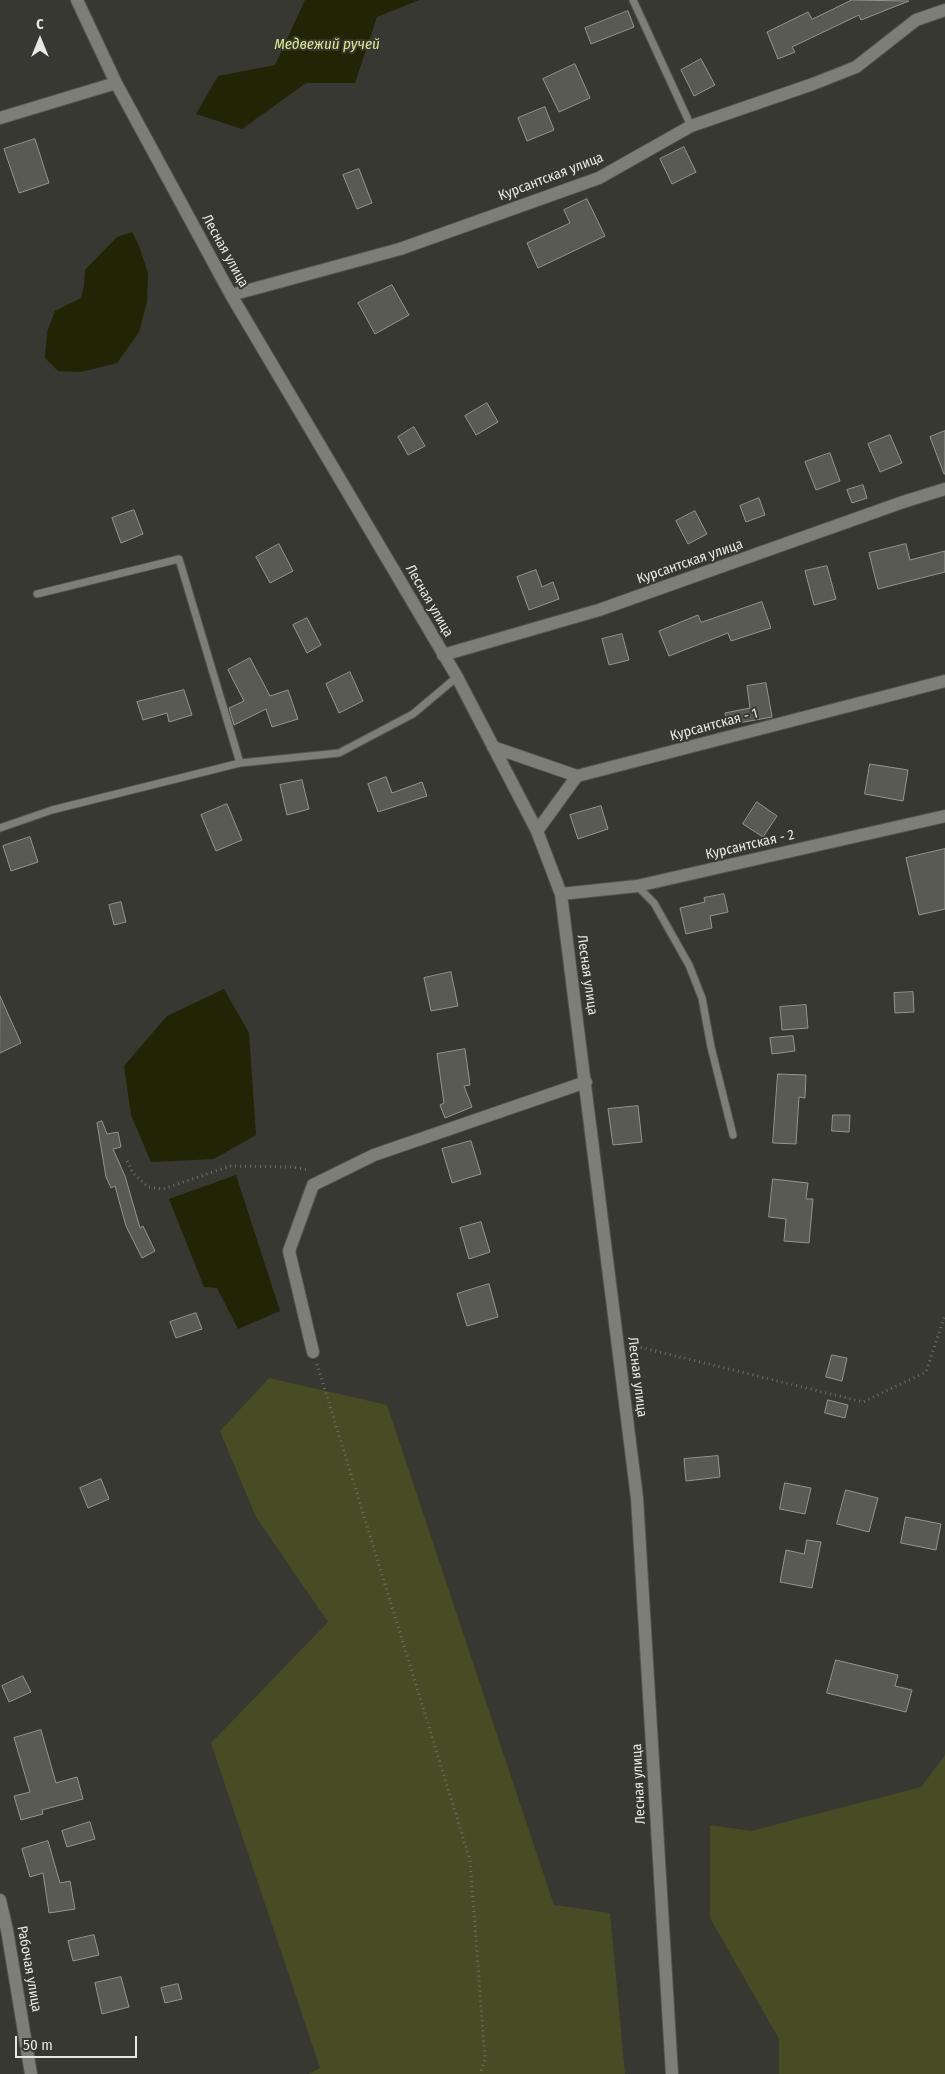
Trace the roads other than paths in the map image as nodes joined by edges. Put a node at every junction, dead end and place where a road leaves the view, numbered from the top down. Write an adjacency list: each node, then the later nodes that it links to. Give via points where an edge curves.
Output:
1 (77, 0): 4 (street, Лесная улица)
2 (633, 0): 6 (lane)
3 (945, 10): 6 (street, Курсантская улица, via 916,20 856,67)
4 (116, 83): 5 (street); 7 (street, Лесная улица)
5 (0, 118)
6 (692, 126): 7 (street, Курсантская улица, via 599,178 400,250)
7 (232, 295): 10 (street, Лесная улица)
8 (945, 489): 10 (street, Курсантская улица, via 599,610)
9 (37, 594): 14 (lane, via 179,559)
10 (443, 654): 11 (street, Лесная улица)
11 (457, 677): 13 (street, Лесная улица); 14 (lane, via 413,714 339,753)
12 (945, 681): 15 (street, Курсантская - 1)
13 (493, 746): 15 (street); 18 (street, Лесная улица)
14 (240, 763): 17 (lane, via 52,810)
15 (577, 776): 18 (street)
16 (945, 816): 19 (street, Курсантская - 2)
17 (0, 828)
18 (537, 831): 20 (street, Лесная улица)
19 (637, 886): 20 (street, Курсантская - 2); 22 (lane, via 654,903 702,998)
20 (561, 894): 21 (street, Лесная улица)
21 (586, 1082): 23 (street, via 374,1155 313,1185 289,1251); 26 (street, Лесная улица, via 637,1498)
22 (733, 1135)
23 (313, 1352)
24 (0, 1900): 25 (street, Рабочая улица)
25 (31, 2074)
26 (672, 2074)

